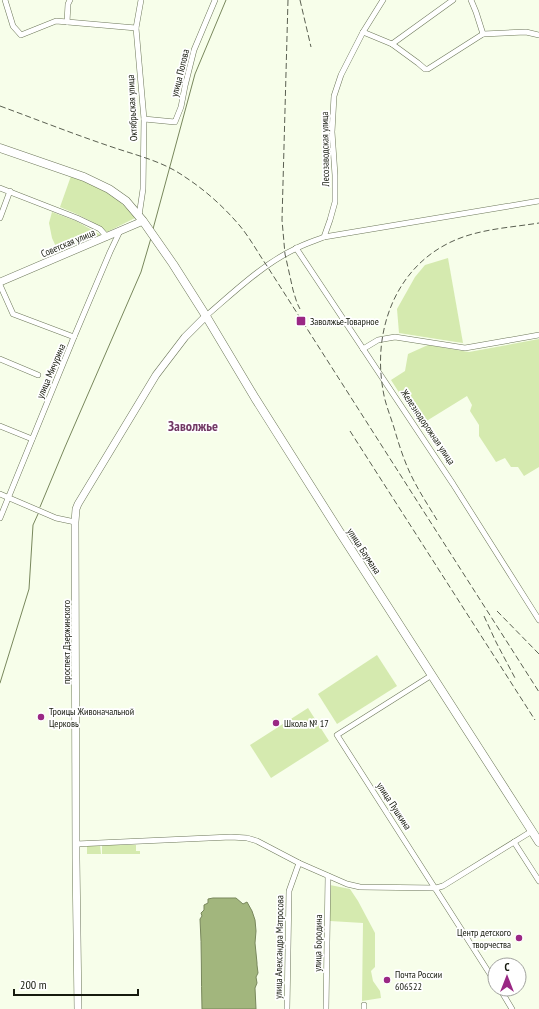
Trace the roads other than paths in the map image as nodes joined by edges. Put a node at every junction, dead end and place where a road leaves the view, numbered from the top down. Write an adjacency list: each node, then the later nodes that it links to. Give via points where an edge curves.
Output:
1 (5, 0): 8 (street, via 13,26 21,35 56,21)
2 (70, 0): 8 (street)
3 (141, 0): 9 (street, Октябрьская улица)
4 (215, 0): 14 (street, улица Попова, via 194,50 175,122)
5 (383, 0): 10 (street, Лесозаводская улица)
6 (453, 0): 13 (street)
7 (471, 0): 11 (street)
8 (67, 22): 9 (street)
9 (136, 28): 14 (street, Октябрьская улица)
10 (363, 32): 13 (street); 23 (street, Лесозаводская улица, via 341,75 334,96 332,132 335,202)
11 (483, 34): 12 (street, via 526,32); 13 (street, via 428,69)
12 (539, 35)
13 (392, 44)
14 (144, 119): 20 (street, Октябрьская улица)
15 (0, 148): 20 (main road, улица Баумана, via 84,177 109,189 126,201)
16 (0, 188): 17 (street)
17 (10, 191): 19 (street); 22 (street, via 77,218 100,229)
18 (538, 202): 23 (street)
19 (0, 218)
20 (141, 219): 21 (street, Советская улица); 26 (main road, улица Баумана)
21 (120, 231): 22 (street, Советская улица); 28 (street, улица Мичурина)
22 (107, 237): 25 (street, Советская улица)
23 (324, 237): 24 (street)
24 (296, 248): 26 (street, via 267,266); 29 (street, Железнодорожная улица)
25 (0, 284): 28 (street, via 13,314)
26 (206, 316): 37 (street, проспект Дзержинского, via 156,374 78,504); 39 (main road, улица Баумана, via 259,404)
27 (539, 335): 29 (street, via 465,348 395,337 378,340)
28 (74, 337): 33 (street, улица Мичурина)
29 (363, 349): 38 (street, Железнодорожная улица)
30 (0, 359): 31 (street)
31 (38, 375)
32 (0, 426): 33 (street)
33 (32, 439): 35 (street, улица Мичурина)
34 (0, 494): 35 (street)
35 (8, 497): 36 (street, улица Мичурина); 37 (street, via 56,518)
36 (0, 518)
37 (75, 522): 43 (street, проспект Дзержинского)
38 (539, 620)
39 (432, 675): 40 (main road, улица Баумана); 47 (street, улица Пушкина, via 338,735)
40 (532, 831): 41 (street); 42 (main road, улица Баумана)
41 (514, 842): 46 (street); 47 (street)
42 (539, 842)
43 (76, 844): 44 (street, via 247,838); 50 (street, проспект Дзержинского)
44 (299, 863): 45 (street); 51 (street, улица Александра Матросова, via 289,891)
45 (328, 876): 47 (street, via 360,887); 52 (street, улица Бородина)
46 (539, 881)
47 (436, 888): 48 (street, улица Пушкина)
48 (487, 969)
49 (505, 997): 53 (street)
50 (78, 1009)
51 (287, 1009)
52 (326, 1009)
53 (512, 1009)

